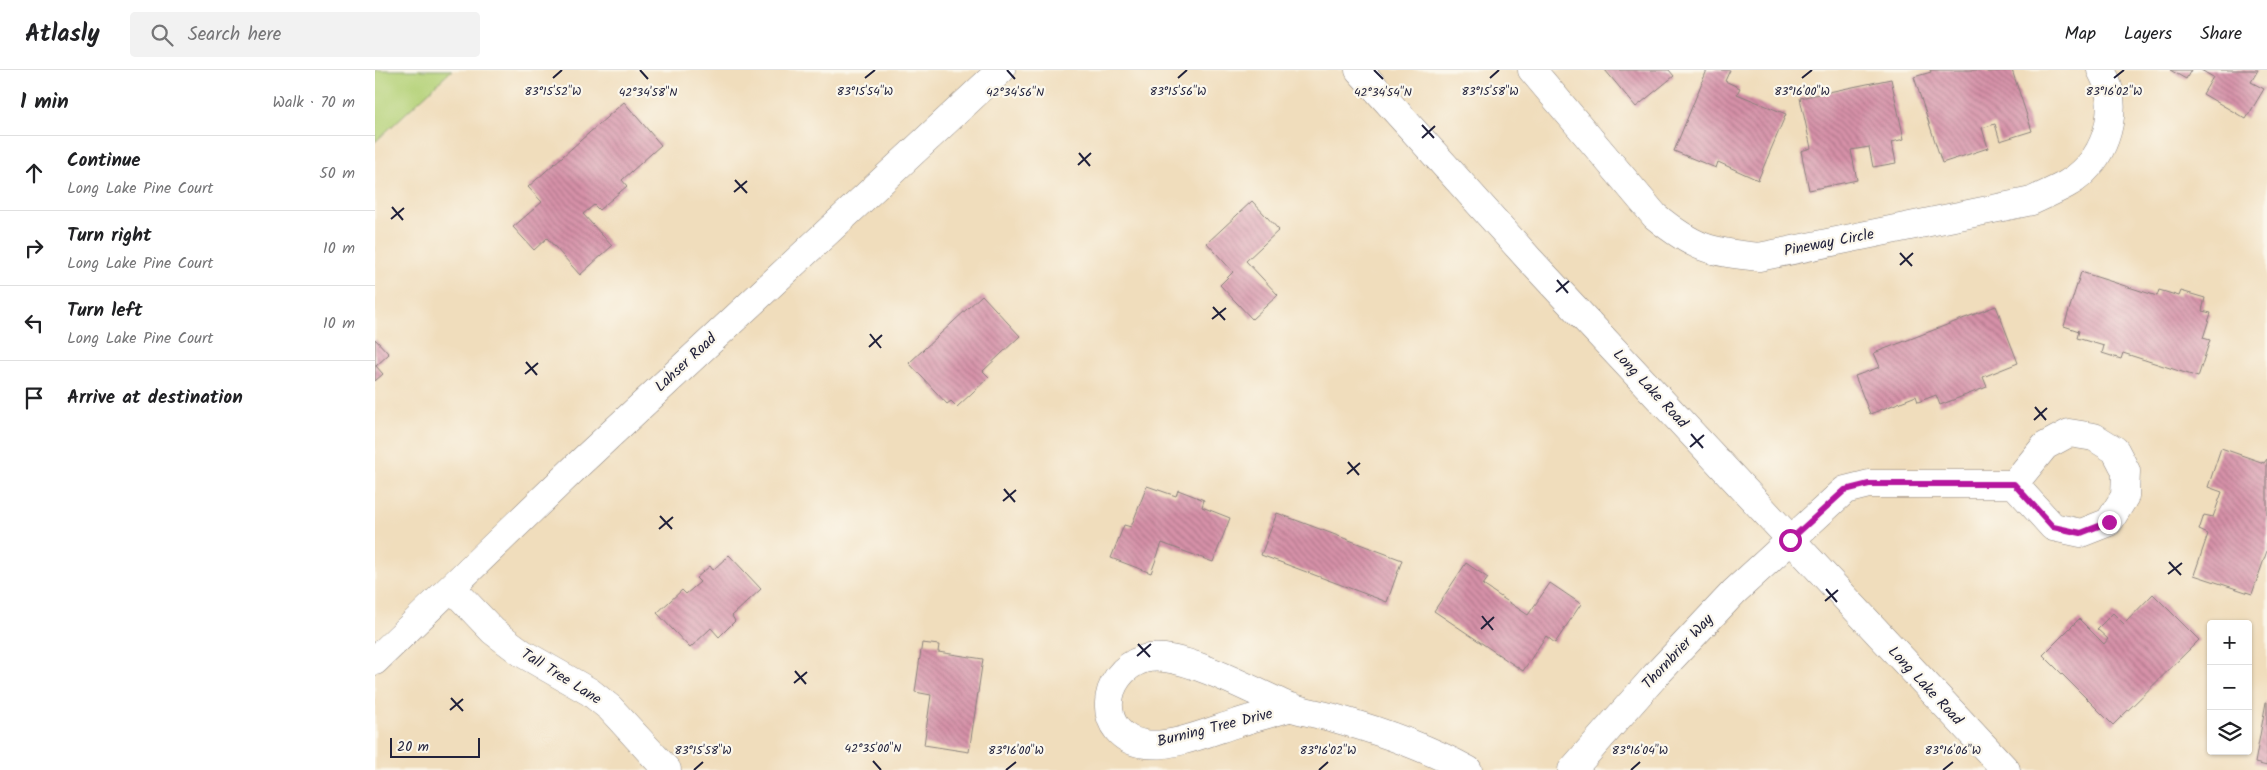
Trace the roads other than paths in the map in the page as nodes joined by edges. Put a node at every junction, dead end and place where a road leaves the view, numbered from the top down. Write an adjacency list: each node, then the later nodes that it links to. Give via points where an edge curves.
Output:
1 (1001, 70): 7 (street, Lahser Road, via 587,456)
2 (1359, 70): 6 (street, Long Lake Road)
3 (1532, 70): 4 (street, Pineway Circle, via 1637,196 1676,234 1699,247 1759,257 2033,201 2066,184 2082,173 2100,153 2109,128 2111,105)
4 (2101, 70)
5 (2014, 484): 6 (street, Thornbrier Way, via 1869,484 1845,490)
6 (1790, 540): 12 (street, Thornbrier Way, via 1734,592); 13 (street, Long Lake Road)
7 (452, 588): 8 (street, Lahser Road); 10 (street, Tall Tree Lane, via 493,631 610,708)
8 (375, 661)
9 (1291, 707): 9 (street, Burning Tree Drive, via 1221,676 1162,658 1145,659 1130,666 1112,685 1108,696 1111,718 1119,731 1131,740 1145,744 1190,737); 11 (street, Burning Tree Drive, via 1375,731)
10 (667, 770)
11 (1468, 770)
12 (1572, 770)
13 (2006, 770)

